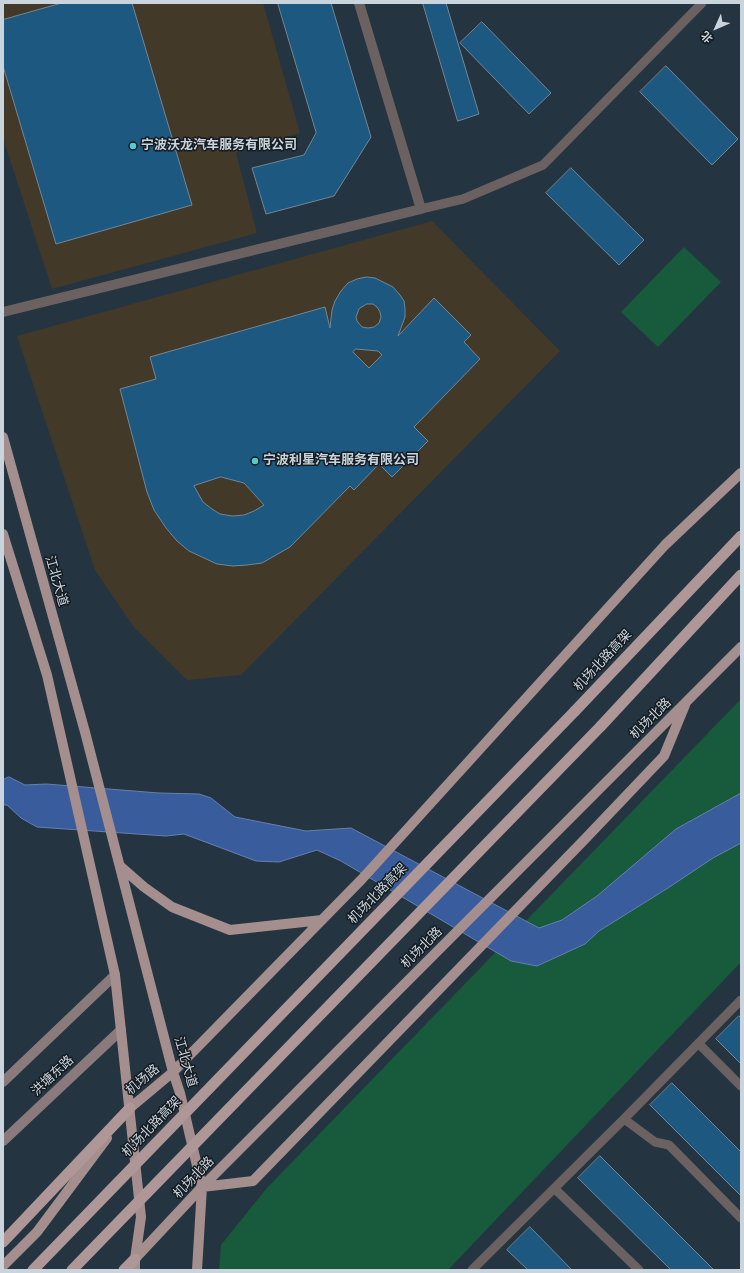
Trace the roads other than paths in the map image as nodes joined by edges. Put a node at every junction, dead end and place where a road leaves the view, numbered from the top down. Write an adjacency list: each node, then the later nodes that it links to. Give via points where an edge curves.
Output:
1 (359, 3): 3 (street)
2 (702, 3): 3 (lane, via 543,165 463,199)
3 (421, 209): 4 (street)
4 (3, 312)
5 (3, 437): 12 (main road, 江北大道)
6 (741, 473): 13 (main road, via 665,545)
7 (3, 534): 14 (main road, via 47,675)
8 (741, 536): 30 (highway, 机场北路高架, bridge, via 575,711)
9 (741, 575): 31 (highway, bridge, via 601,726)
10 (741, 647): 11 (main road, 机场北路)
11 (687, 701): 24 (main road, 机场北路); 24 (main road, via 664,756 253,1181)
12 (119, 865): 13 (main road, via 172,907 230,930); 18 (main road, 江北大道)
13 (322, 920): 18 (main road)
14 (115, 975): 16 (main road); 19 (main road)
15 (741, 1000): 17 (lane)
16 (121, 1030): 21 (main road); 23 (main road, 洪塘东路)
17 (699, 1044): 20 (lane); 22 (lane)
18 (173, 1072): 21 (main road, 机场路); 24 (main road, 江北大道)
19 (3, 1082)
20 (741, 1086)
21 (130, 1108): 27 (highway); 28 (main road, via 141,1217); 29 (main road, via 37,1232)
22 (624, 1119): 25 (lane); 26 (lane, via 655,1142 669,1145)
23 (3, 1141)
24 (202, 1187): 28 (main road, 机场北路); 33 (main road, 江北大道)
25 (555, 1188): 34 (lane); 35 (lane)
26 (741, 1218)
27 (3, 1242)
28 (135, 1264): 32 (highway)
29 (3, 1266)
30 (33, 1270)
31 (72, 1270)
32 (124, 1270)
33 (197, 1270)
34 (472, 1270)
35 (639, 1270)

